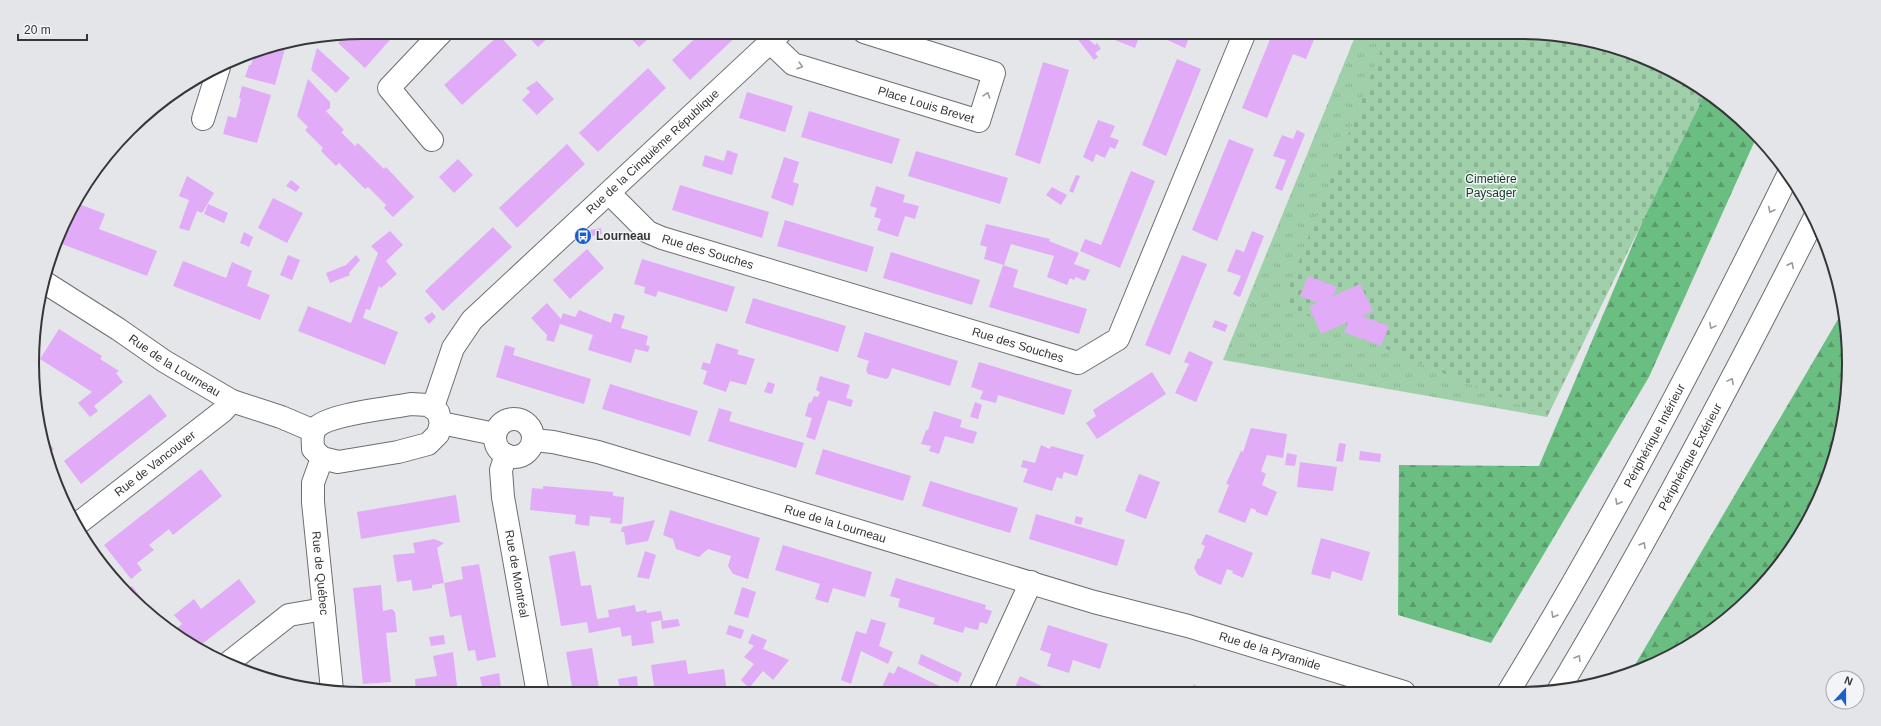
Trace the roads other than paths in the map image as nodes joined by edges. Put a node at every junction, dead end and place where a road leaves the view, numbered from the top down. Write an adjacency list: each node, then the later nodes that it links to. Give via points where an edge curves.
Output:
1 (435, 39): 8 (main road, via 389,88)
2 (773, 39): 10 (main road, Rue de la Cinquième République)
3 (776, 39): 4 (main road, Place Louis Brevet, one-way to 4, via 793,64 979,121 994,73)
4 (886, 39)
5 (1242, 39): 10 (main road, Rue des Souches, via 1118,339 1078,362 662,238 648,232)
6 (217, 74): 7 (main road)
7 (203, 119)
8 (432, 140)
9 (1785, 181): 30 (main road, Périphérique Intérieur, one-way to 30, via 1717,318 1653,438)
10 (609, 193): 14 (main road, Rue de la Cinquième République, via 472,320 453,348)
11 (1811, 225): 25 (main road, Périphérique Extérieur, one-way to 11, via 1680,478)
12 (49, 285): 13 (main road, Rue de la Lourneau, via 164,361)
13 (232, 401): 15 (main road, Rue de la Lourneau); 20 (main road, Rue de Vancouver, via 223,411)
14 (437, 415): 15 (main road, via 412,404 354,413 324,422); 16 (main road); 19 (main road, via 438,434 428,444 338,462)
15 (314, 431): 19 (main road, via 313,449)
16 (495, 434): 17 (main road, via 505,421 517,419 527,424 533,434); 18 (main road, via 498,449)
17 (533, 440): 18 (main road, via 526,453 517,457); 21 (main road, Rue de la Lourneau, via 598,452)
18 (506, 455): 27 (main road, Rue de Montréal, via 501,470 503,496)
19 (322, 458): 22 (main road, Rue de Québec, via 313,483)
20 (80, 522)
21 (1031, 582): 23 (main road, Rue de la Lourneau, via 1094,602); 28 (main road)
22 (324, 609): 24 (main road, via 289,615); 26 (main road, Rue de Québec)
23 (1136, 611): 29 (main road, Rue de la Pyramide)
24 (233, 659)
25 (1562, 684)
26 (332, 685)
27 (537, 687)
28 (982, 687)
29 (1387, 687)
30 (1511, 687)

